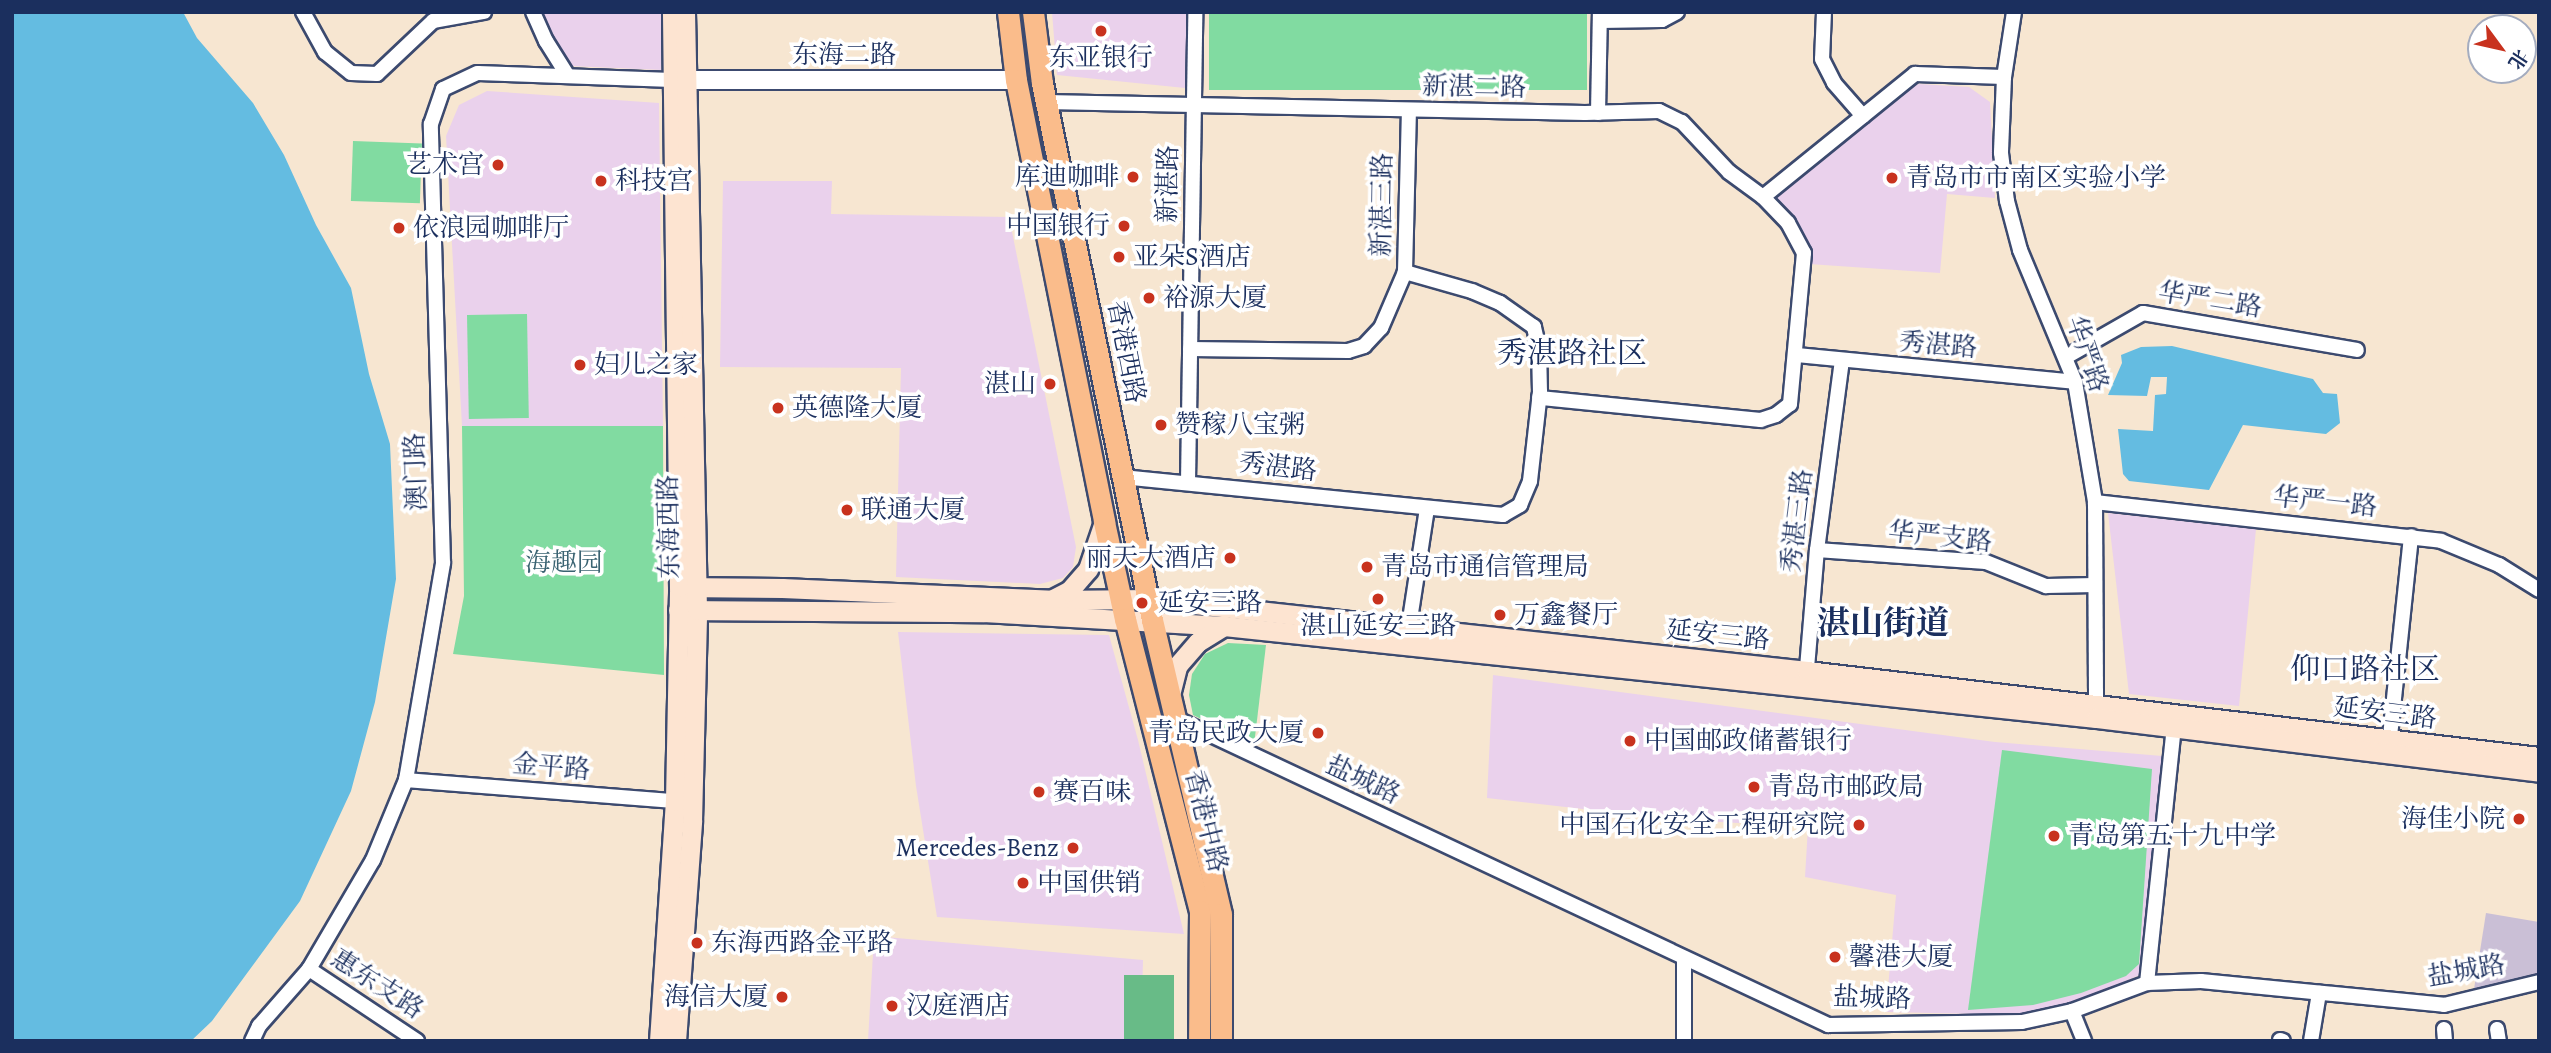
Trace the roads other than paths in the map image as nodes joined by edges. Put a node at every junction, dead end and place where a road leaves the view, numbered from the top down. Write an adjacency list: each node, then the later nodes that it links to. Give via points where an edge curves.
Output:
1 (303, 12): 12 (street, via 325,52 351,73 377,74)
2 (484, 12): 12 (street)
3 (533, 12): 14 (street)
4 (672, 12): 17 (main road, 东海西路)
5 (685, 12): 17 (main road, 东海西路)
6 (1008, 12): 16 (main road, 香港西路)
7 (1033, 12): 18 (main road, 香港西路)
8 (1195, 12): 19 (street, 新湛路)
9 (1678, 12): 13 (street, via 1662,20)
10 (1824, 12): 22 (street, via 1822,59 1834,83)
11 (2014, 12): 15 (street, 华严路)
12 (430, 17)
13 (1600, 17): 21 (street)
14 (567, 74): 17 (street, 澳门路); 57 (street, 澳门路, via 478,73 443,89 431,124 443,563)
15 (2004, 77): 22 (street, via 1915,74); 28 (street, 华严路, via 2001,153 2007,201 2020,250)
16 (1016, 80): 17 (street, 东海二路); 36 (main road, 香港西路)
17 (679, 81): 40 (main road, 东海西路)
18 (1046, 102): 19 (street, 新湛二路); 32 (main road, 香港西路)
19 (1194, 106): 20 (street, 新湛二路); 25 (street, 新湛路)
20 (1409, 110): 21 (street, 新湛二路); 24 (street, 新湛三路)
21 (1598, 113): 23 (street, 新湛二路, via 1659,111 1682,122 1729,172)
22 (1863, 116): 23 (street)
23 (1763, 197): 27 (street, 新湛二路, via 1788,223 1804,253)
24 (1405, 272): 25 (street, 新湛三路, via 1381,328 1364,346 1328,353); 31 (street, 秀湛路, via 1440,279 1500,303 1534,327)
25 (1190, 349): 33 (street, 新湛路)
26 (2357, 350): 28 (street, 华严二路, via 2143,313)
27 (1796, 355): 29 (street, 秀湛路); 31 (street, 新湛二路, via 1790,404 1761,420)
28 (2066, 357): 30 (street, 华严路)
29 (1842, 361): 30 (street, 秀湛路); 38 (street, 秀湛三路)
30 (2075, 382): 34 (street, 华严路)
31 (1539, 398): 35 (street, 秀湛路, via 1530,481 1520,505 1503,515)
32 (1122, 477): 33 (street, 秀湛路); 44 (main road, 香港西路)
33 (1188, 482): 35 (street, 秀湛路)
34 (2095, 502): 37 (street, 华严一路); 39 (street, 华严路)
35 (1427, 509): 48 (street)
36 (1104, 522): 42 (main road, 香港西路); 43 (main road, via 1088,569 1069,590)
37 (2410, 536): 41 (street, 华严一路, via 2441,541 2499,565); 54 (street)
38 (1817, 550): 39 (street, 华严支路, via 1986,562 2046,586); 49 (street, 秀湛三路)
39 (2095, 585): 51 (street, 华严路)
40 (688, 587): 43 (main road, 延安三路); 45 (main road, 东海西路)
41 (2539, 590)
42 (1120, 598): 43 (main road, 延安三路); 44 (main road, 延安三路); 46 (main road, 香港西路)
43 (1052, 600)
44 (1150, 609): 46 (main road, 延安三路); 47 (main road, 延安三路); 48 (main road, 延安三路); 50 (main road, 香港中路)
45 (688, 610): 46 (main road, 延安三路, via 983,612); 58 (main road, 东海西路)
46 (1125, 619): 69 (main road, 香港中路, via 1200,911)
47 (1224, 626): 49 (main road, 延安三路); 50 (main road, via 1198,642 1177,666)
48 (1409, 626): 49 (main road, 延安三路)
49 (1806, 680): 51 (main road, 延安三路)
50 (1170, 695): 52 (main road, 香港中路)
51 (2096, 711): 53 (main road, 延安三路); 54 (main road, 延安三路)
52 (1175, 718): 59 (street, 盐城路); 70 (main road, 香港中路, via 1221,914)
53 (2174, 728): 54 (main road, 延安三路); 62 (street)
54 (2389, 747): 55 (main road, 延安三路); 56 (main road, 延安三路)
55 (2539, 757)
56 (2539, 772)
57 (406, 780): 58 (street, 金平路); 60 (street, 澳门路, via 373,860)
58 (683, 802): 67 (main road, 东海西路); 68 (main road, 东海西路)
59 (1684, 958): 64 (street, 盐城路, via 1828,1025 2022,1022); 71 (street)
60 (309, 969): 65 (street, 澳门路, via 259,1026); 66 (street, 惠东支路)
61 (2539, 982): 63 (street, 盐城路, via 2444,1005)
62 (2147, 983): 63 (street, 盐城路, via 2201,981); 64 (street, 盐城路)
63 (2319, 993): 73 (street)
64 (2072, 1012): 72 (street)
65 (252, 1041)
66 (418, 1041)
67 (659, 1041)
68 (676, 1041)
69 (1199, 1041)
70 (1221, 1041)
71 (1684, 1041)
72 (2084, 1041)
73 (2311, 1041)

